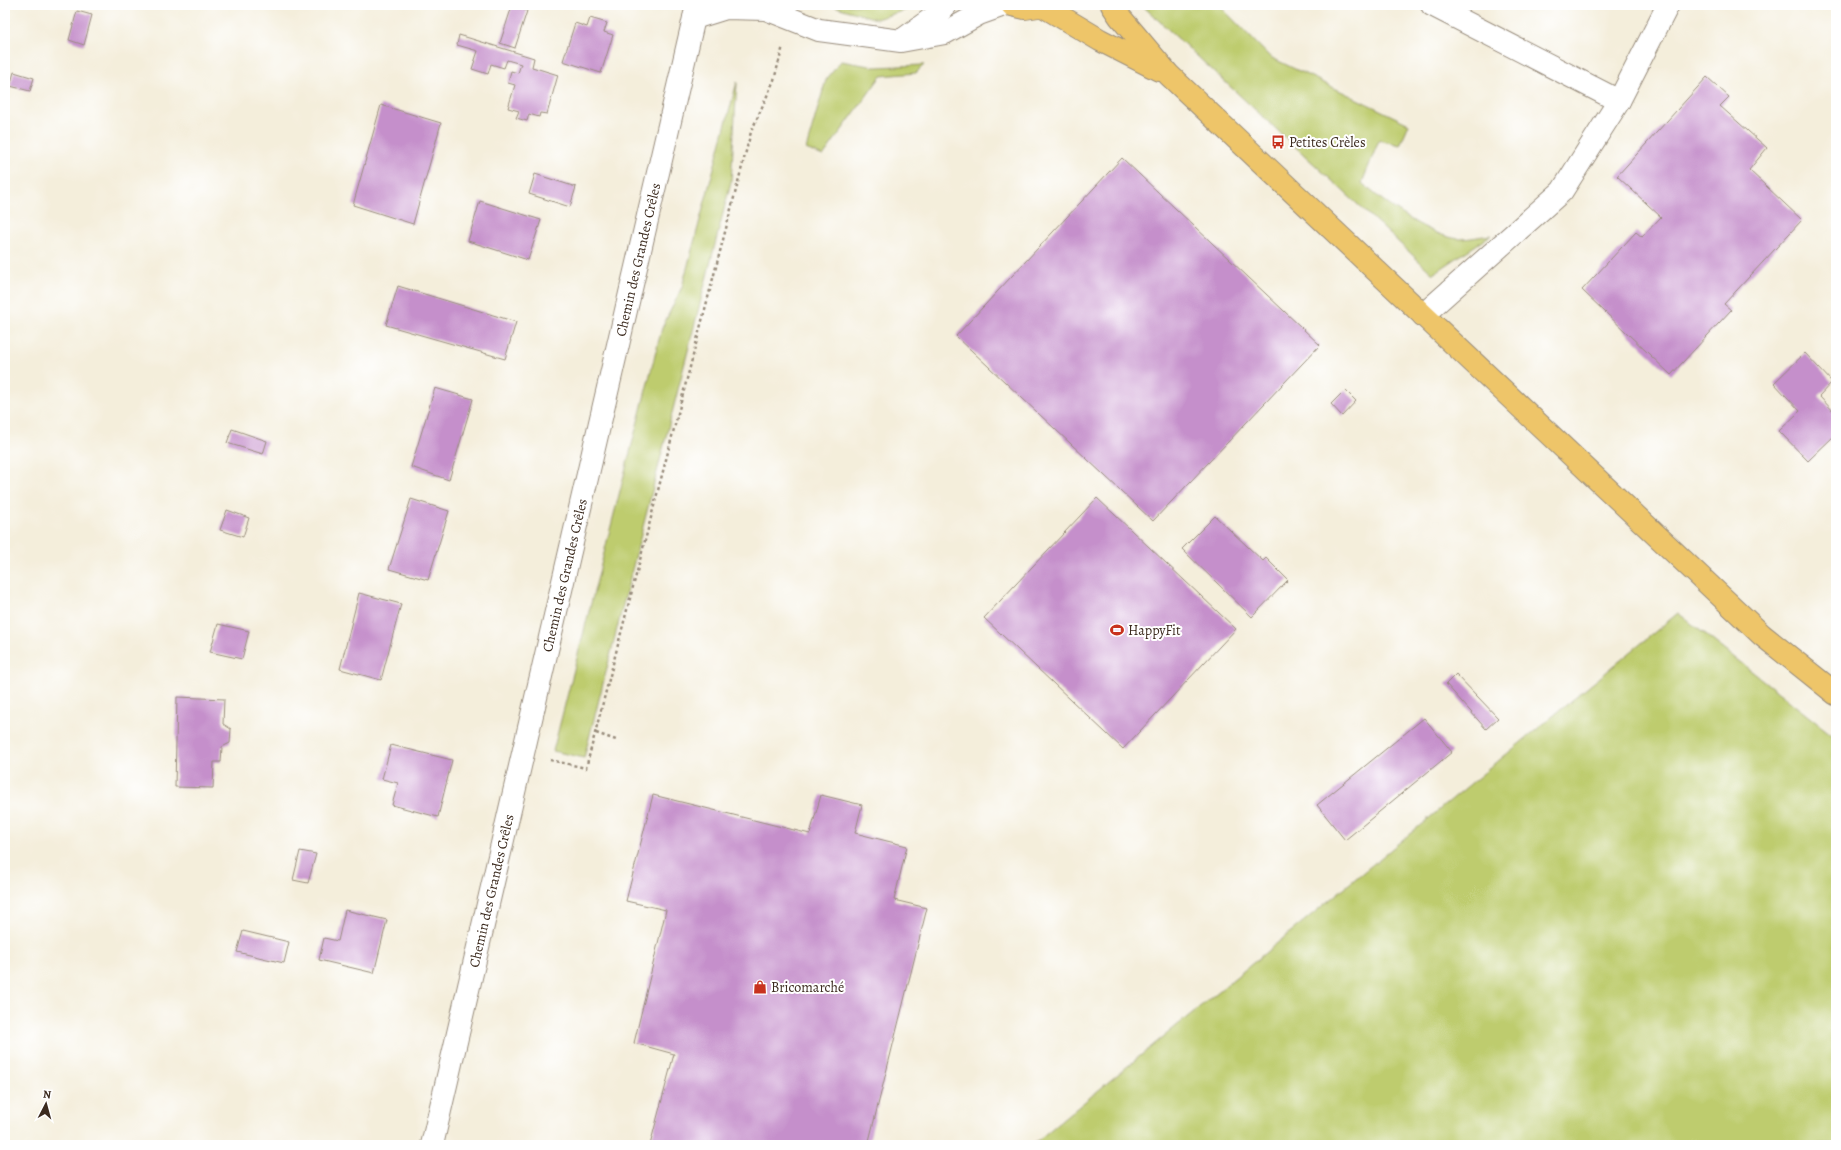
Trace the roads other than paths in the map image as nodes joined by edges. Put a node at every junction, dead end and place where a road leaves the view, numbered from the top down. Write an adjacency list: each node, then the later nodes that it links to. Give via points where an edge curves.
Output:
1 (946, 5): 9 (street, via 938,14)
2 (1004, 5): 9 (street, via 979,14 945,33)
3 (1012, 5): 4 (main road, via 1025,8)
4 (1044, 5): 10 (main road, via 1100,40)
5 (1112, 5): 10 (main road)
6 (1432, 5): 11 (street)
7 (1668, 5): 11 (street)
8 (696, 11): 9 (street, via 726,8 766,9 819,30); 14 (street, Chemin des Grandes Crêles)
9 (901, 41)
10 (1169, 75): 12 (main road)
11 (1619, 101): 12 (street, via 1562,191)
12 (1423, 315): 13 (main road, via 1762,635)
13 (1836, 694)
14 (432, 1145)

